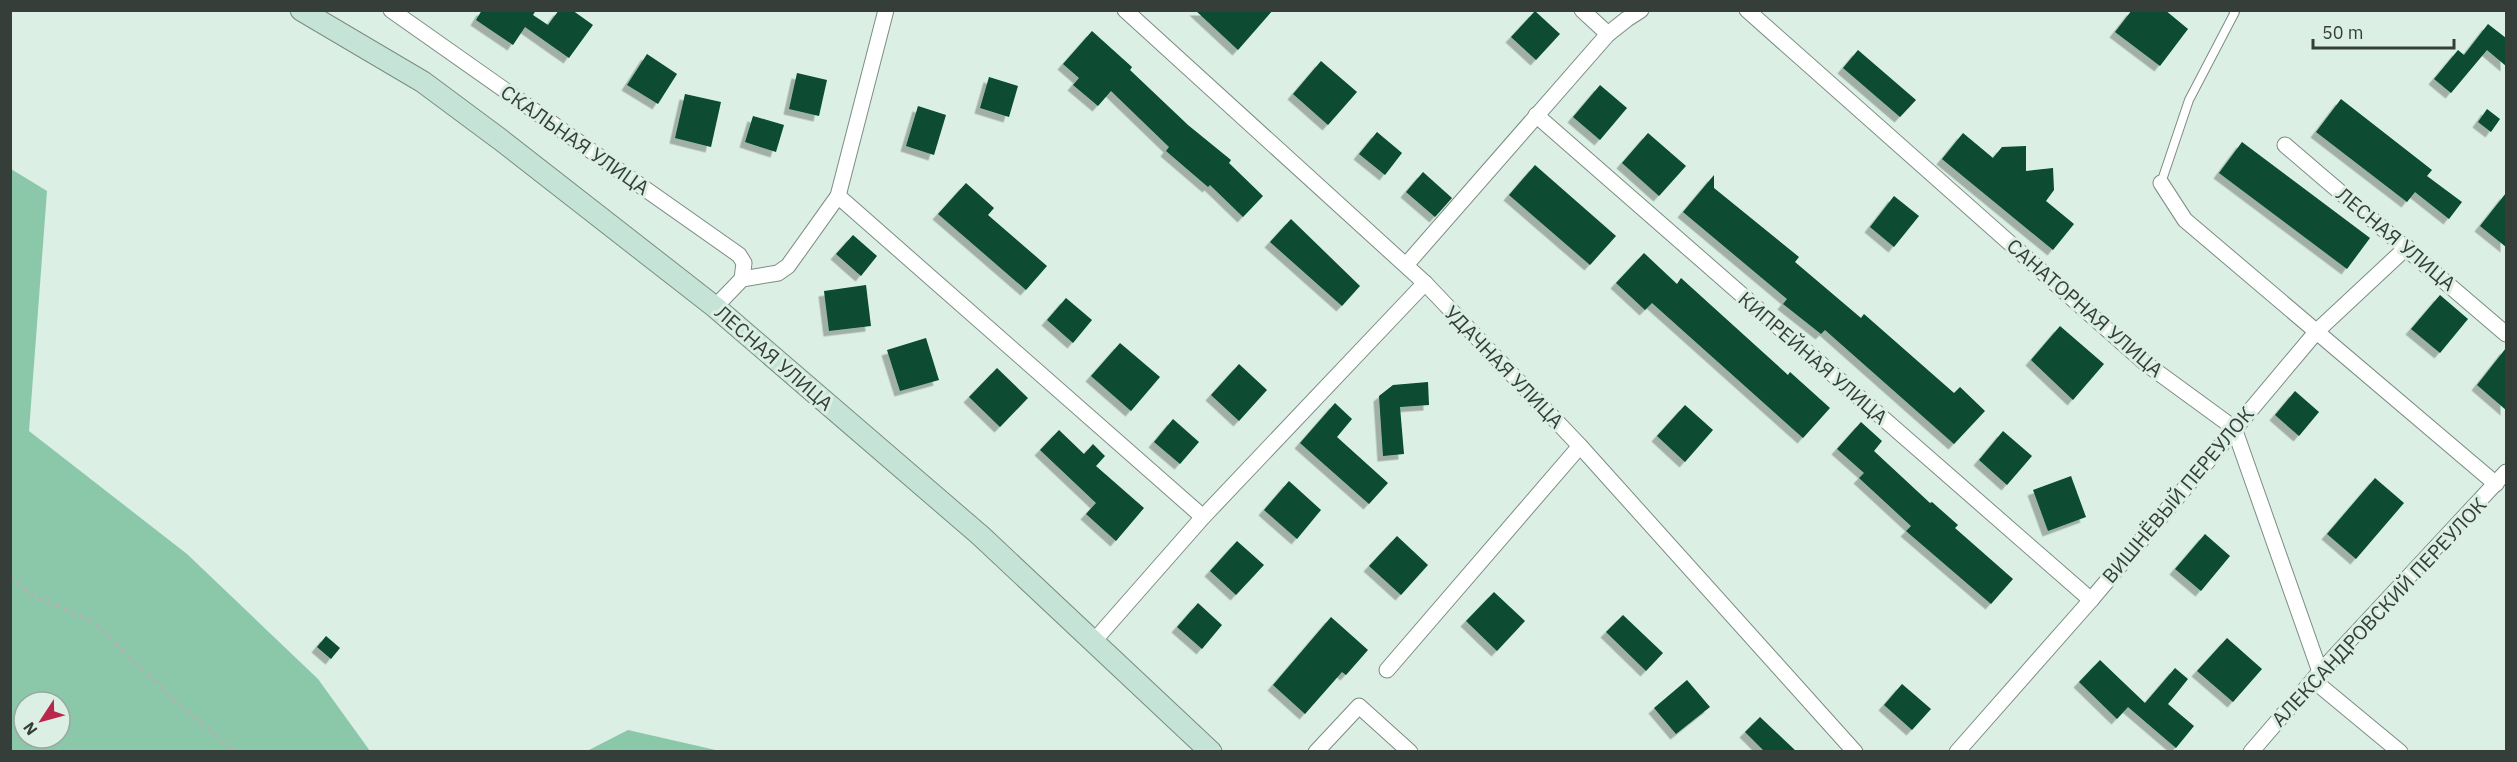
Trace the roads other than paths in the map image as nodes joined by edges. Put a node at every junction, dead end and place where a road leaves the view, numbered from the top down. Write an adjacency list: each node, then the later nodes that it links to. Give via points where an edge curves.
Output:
1 (302, 10): 18 (main road, ЛЕСНАЯ УЛИЦА, via 423,82)
2 (391, 10): 16 (street, СКАЛЬНАЯ УЛИЦА, via 739,255 744,262)
3 (886, 10): 13 (street)
4 (1125, 10): 15 (street, УДАЧНАЯ УЛИЦА)
5 (1582, 10): 9 (street)
6 (1641, 10): 9 (street)
7 (1747, 10): 21 (street, САНАТОРНАЯ УЛИЦА, via 2145,363)
8 (2233, 10): 12 (lane, via 2189,100)
9 (1608, 34): 10 (street)
10 (1536, 115): 15 (street); 25 (street, КИПРЕЙНАЯ УЛИЦА)
11 (2285, 145): 14 (street, ЛЕСНАЯ УЛИЦА)
12 (2161, 183): 19 (street, via 2185,220)
13 (838, 196): 16 (street, via 788,266 778,273); 24 (street)
14 (2407, 247): 19 (street, ВИШНЁВЫЙ ПЕРЕУЛОК); 20 (street, ЛЕСНАЯ УЛИЦА)
15 (1406, 266): 17 (street, УДАЧНАЯ УЛИЦА)
16 (742, 279): 18 (street)
17 (1425, 283): 22 (street, УДАЧНАЯ УЛИЦА); 24 (street)
18 (715, 307): 26 (main road, ЛЕСНАЯ УЛИЦА, via 981,536)
19 (2316, 331): 21 (street, ВИШНЁВЫЙ ПЕРЕУЛОК); 23 (street)
20 (2506, 334)
21 (2234, 428): 25 (street, ВИШНЁВЫЙ ПЕРЕУЛОК); 28 (street)
22 (1580, 446): 27 (street); 32 (street, УДАЧНАЯ УЛИЦА)
23 (2501, 478): 28 (street, АЛЕКСАНДРОВСКИЙ ПЕРЕУЛОК)
24 (1203, 517): 26 (street)
25 (2091, 600): 33 (street, ВИШНЁВЫЙ ПЕРЕУЛОК)
26 (1094, 641): 29 (main road, ЛЕСНАЯ УЛИЦА)
27 (1387, 670)
28 (2316, 676): 34 (street, АЛЕКСАНДРОВСКИЙ ПЕРЕУЛОК); 35 (street)
29 (1211, 752)
30 (1316, 752): 31 (street, via 1359,706)
31 (1410, 752)
32 (1855, 752)
33 (1957, 752)
34 (2251, 752)
35 (2400, 752)

